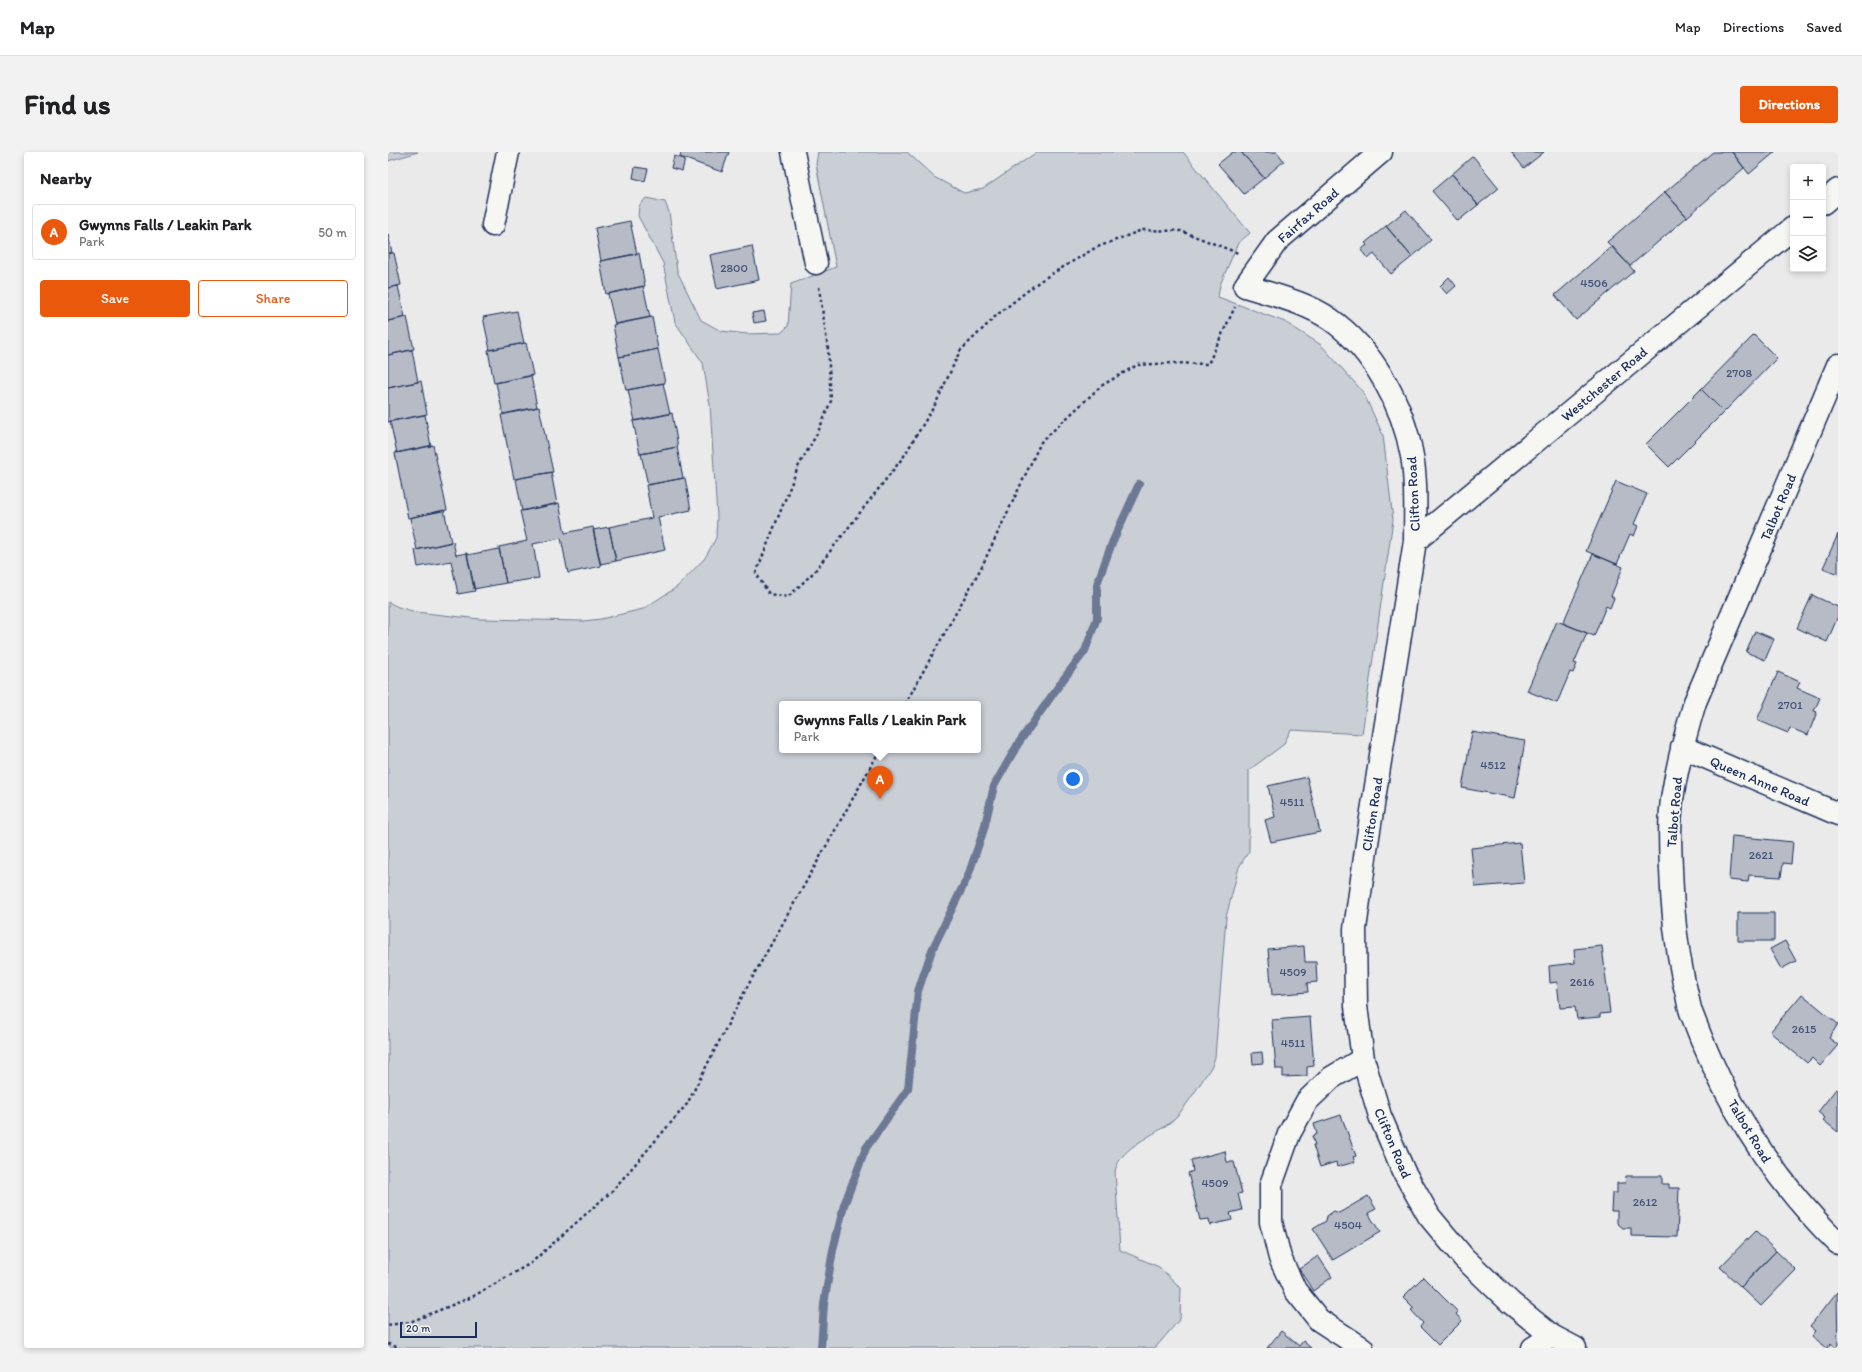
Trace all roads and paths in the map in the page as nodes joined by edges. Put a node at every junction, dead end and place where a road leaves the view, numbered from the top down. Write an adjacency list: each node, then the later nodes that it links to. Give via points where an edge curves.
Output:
1 (508, 152): 6 (street)
2 (793, 152): 8 (street)
3 (1382, 152): 9 (street, Fairfax Road, via 1277,241)
4 (1838, 190): 5 (street)
5 (1826, 200)
6 (493, 225)
7 (1790, 230): 12 (street, Westchester Road)
8 (816, 262): 9 (path, via 828,349 831,400 818,432 798,467 756,573 769,594 788,597 814,572 904,456 936,404 960,351 997,315 1040,281 1095,248 1142,230 1181,231)
9 (1262, 262): 10 (street, Fairfax Road)
10 (1245, 286): 12 (street, Clifton Road, via 1298,303 1330,319 1361,347 1382,374 1399,411 1412,456 1416,492); 13 (path, via 1208,364 1137,365 1101,386 1041,442 981,568)
11 (1838, 365): 14 (street, Talbot Road, via 1695,702)
12 (1415, 541): 17 (street, Clifton Road, via 1355,929 1356,1006)
13 (907, 701)
14 (1682, 747): 16 (street, Queen Anne Road); 18 (street, Talbot Road, via 1673,794 1671,892 1678,955 1691,1011 1743,1125 1776,1173 1818,1224)
15 (878, 753): 19 (path, via 746,989 688,1104 613,1190 531,1263 472,1297 410,1322)
16 (1838, 814)
17 (1363, 1059): 20 (street, Clifton Road, via 1380,1116 1404,1172 1429,1216 1464,1258 1510,1303); 23 (street, via 1331,1078 1307,1101 1289,1134 1271,1184 1271,1222 1280,1258 1294,1290 1319,1320)
18 (1838, 1243)
19 (388, 1325)
20 (1552, 1336): 24 (street); 25 (street, Clifton Road)
21 (388, 1344): 22 (path)
22 (400, 1348)
23 (1362, 1348)
24 (1533, 1348)
25 (1575, 1348)

